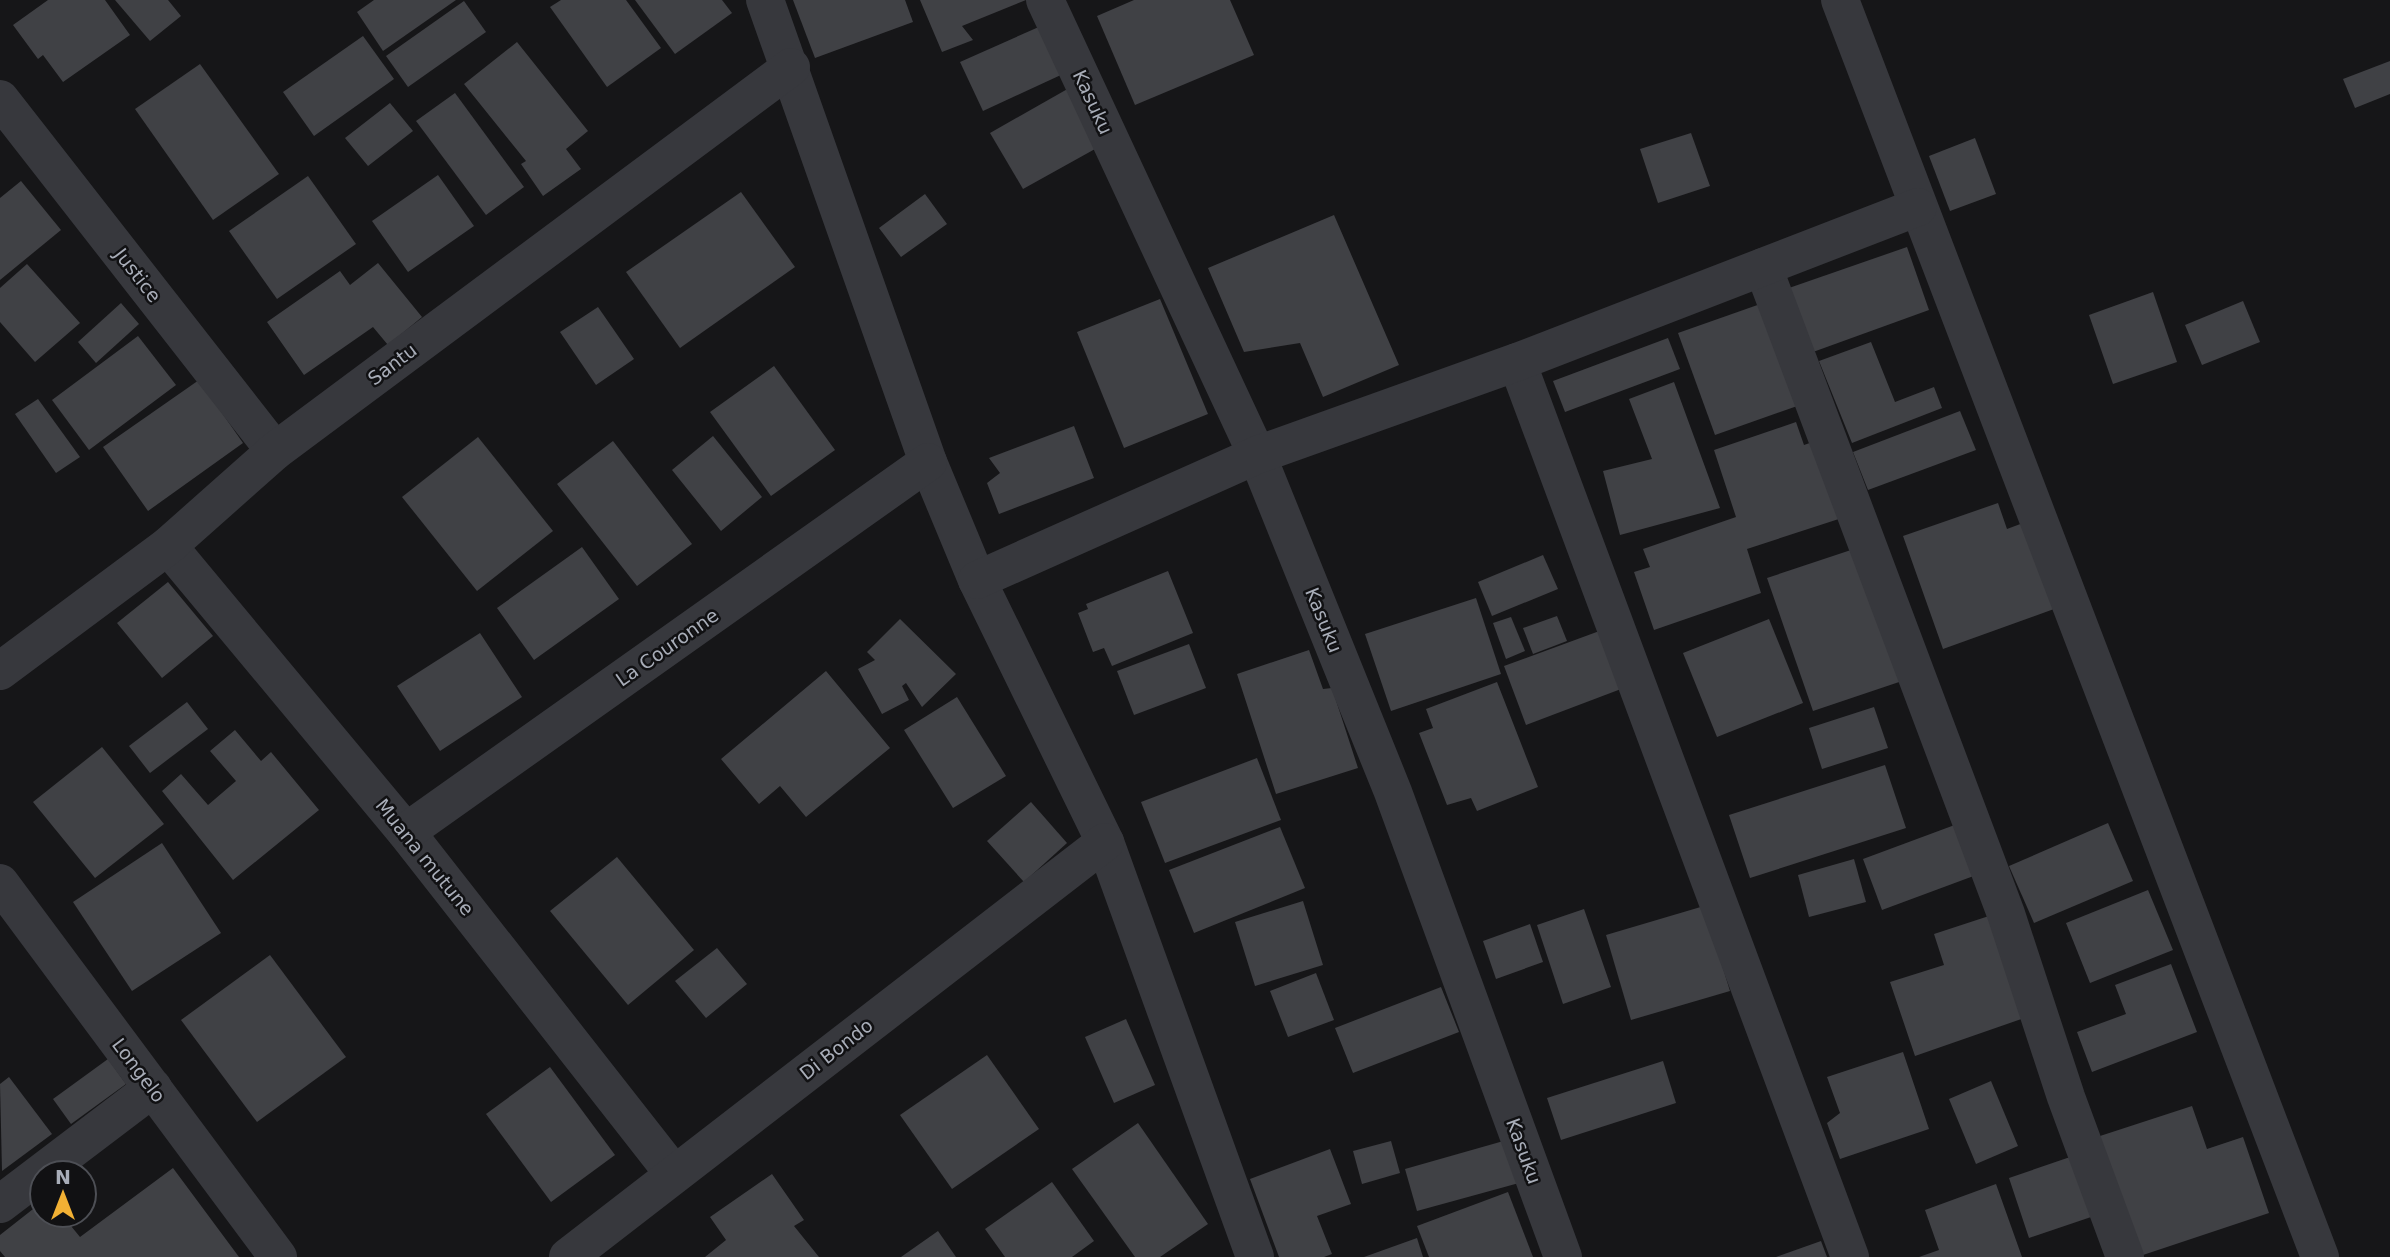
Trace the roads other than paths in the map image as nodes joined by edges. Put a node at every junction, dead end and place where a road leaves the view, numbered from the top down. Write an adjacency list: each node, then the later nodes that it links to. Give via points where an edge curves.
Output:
1 (765, 0): 4 (street)
2 (1045, 0): 10 (street, Kasuku)
3 (1840, 0): 6 (street)
4 (791, 67): 9 (street, Santu); 11 (street)
5 (0, 99): 9 (street, Justice)
6 (1918, 207): 7 (street); 27 (street)
7 (1763, 267): 8 (street); 26 (street, via 2006,914)
8 (1517, 362): 10 (street); 25 (street)
9 (275, 451): 12 (street, Santu)
10 (1257, 454): 13 (street); 24 (street, Kasuku, via 1393,792)
11 (928, 462): 13 (street); 15 (street, La Couronne)
12 (169, 546): 14 (street, Santu); 15 (street, Muana mutune)
13 (977, 580): 16 (street)
14 (0, 671)
15 (406, 832): 19 (street, Muana mutune)
16 (1105, 842): 19 (street, Di Bondo); 23 (street)
17 (0, 883): 18 (street, Longelo)
18 (153, 1087): 20 (street); 21 (street, Longelo)
19 (674, 1174): 22 (street, Di Bondo)
20 (0, 1203)
21 (278, 1257)
22 (568, 1257)
23 (1255, 1257)
24 (1563, 1257)
25 (1850, 1257)
26 (2125, 1257)
27 (2320, 1257)

